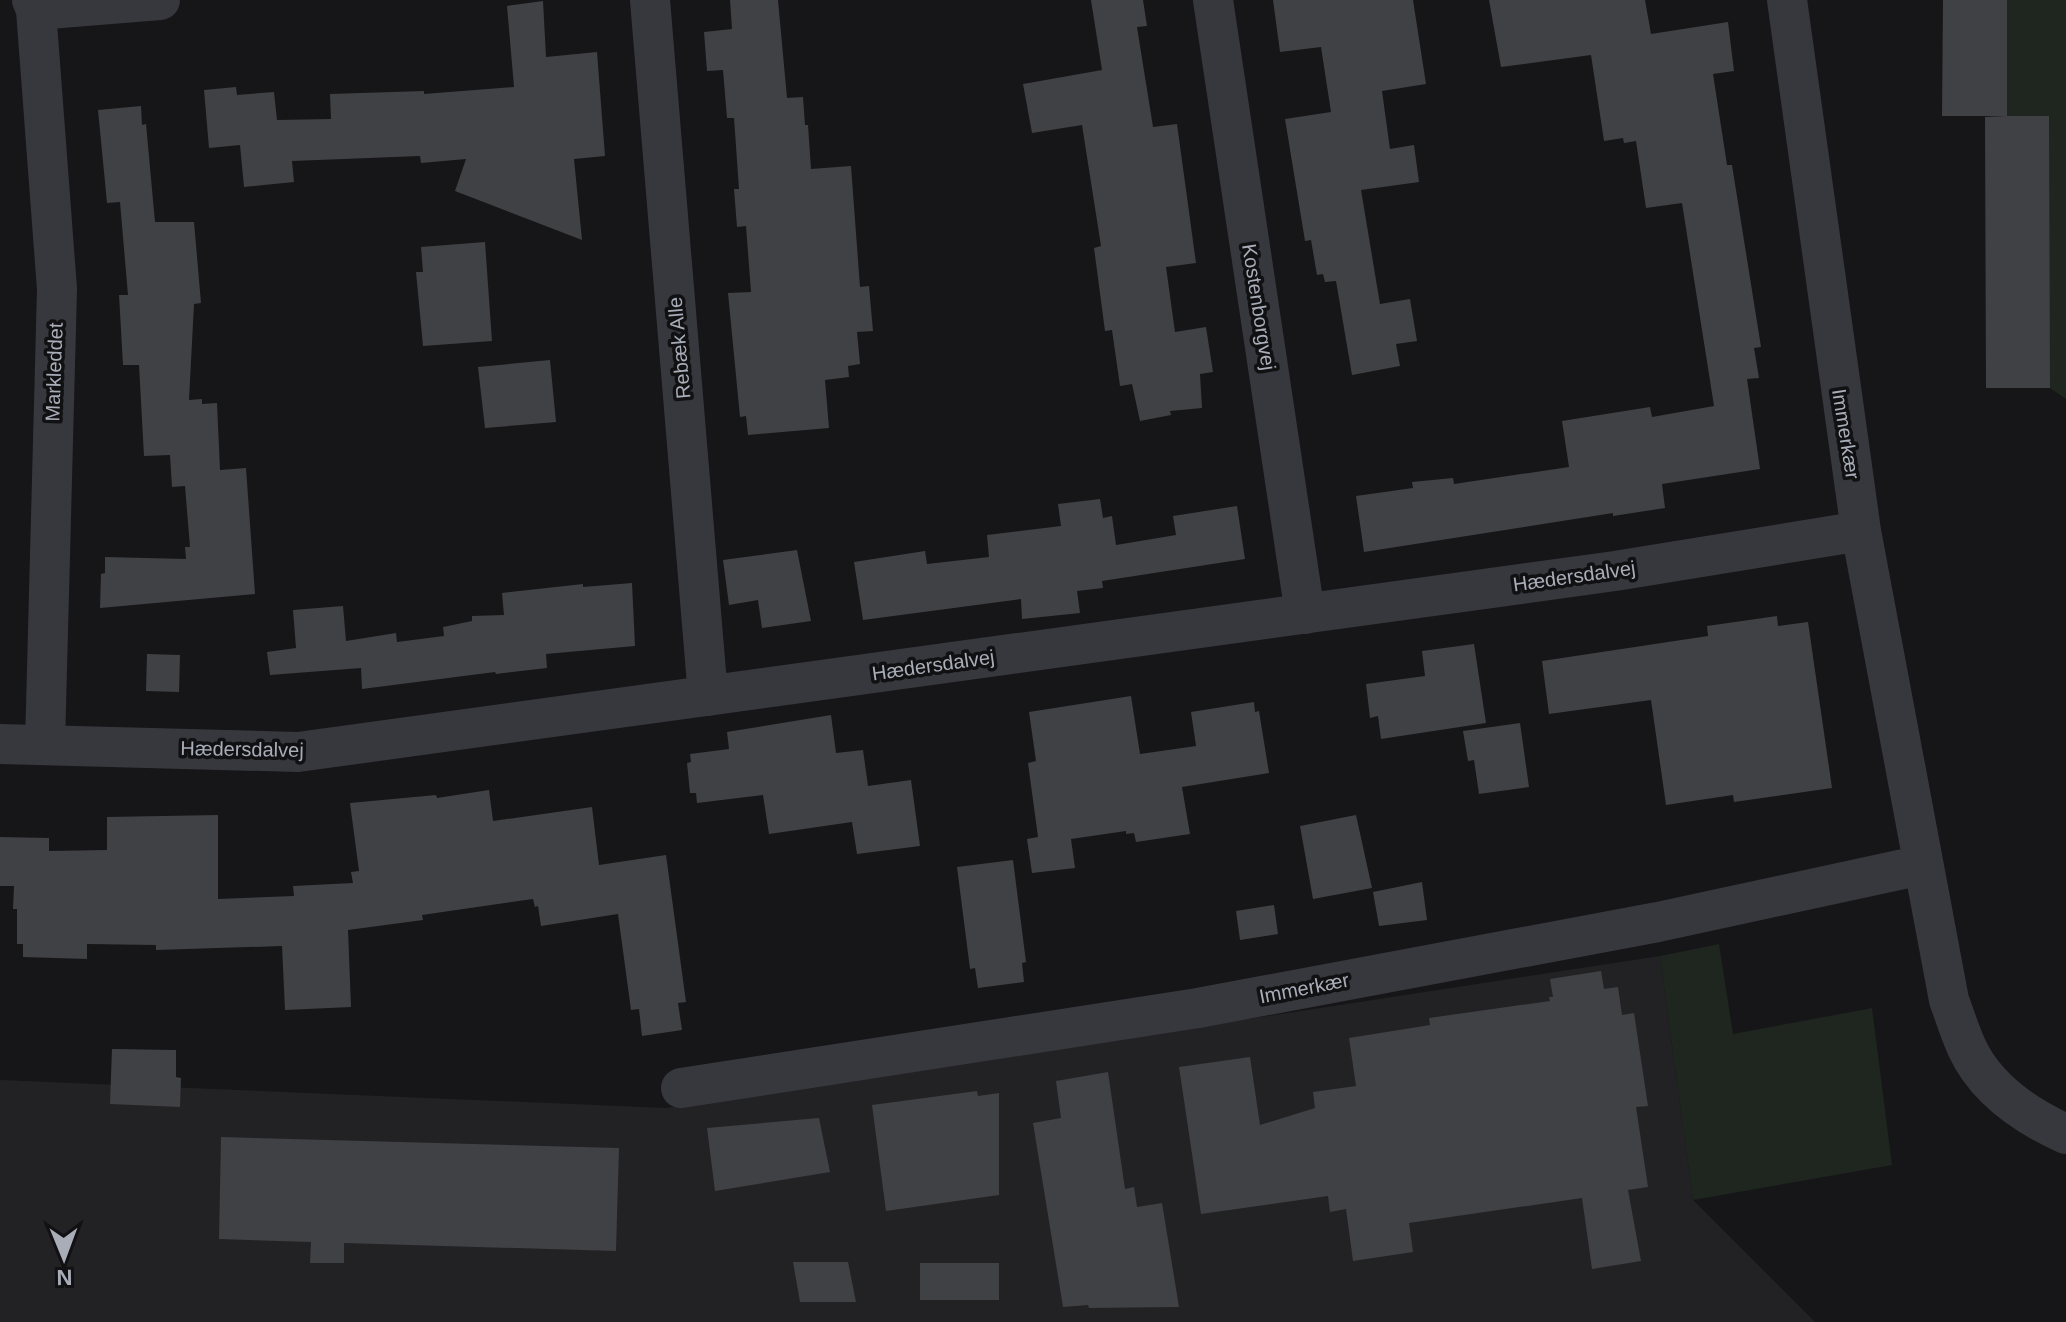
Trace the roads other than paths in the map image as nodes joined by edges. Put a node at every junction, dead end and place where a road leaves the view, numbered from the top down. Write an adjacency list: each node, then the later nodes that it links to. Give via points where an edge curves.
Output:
1 (160, 0): 5 (street)
2 (650, 0): 8 (street, Rebæk Alle)
3 (1213, 0): 7 (street, Kostenborgvej)
4 (1787, 0): 6 (street, Immerkær)
5 (34, 5): 10 (street, Markleddet, via 57,289)
6 (1861, 531): 7 (street, Hædersdalvej); 11 (street, Immerkær)
7 (1305, 614): 8 (street, Hædersdalvej)
8 (708, 696): 10 (street, Hædersdalvej, via 298,752)
9 (0, 744): 10 (street, Hædersdalvej)
10 (45, 745)
11 (1922, 865): 12 (street, Immerkær, via 1658,922 1198,1008); 13 (street, Immerkær, via 1949,1000 1968,1051 1996,1089 2035,1120)
12 (681, 1088)
13 (2066, 1134)

